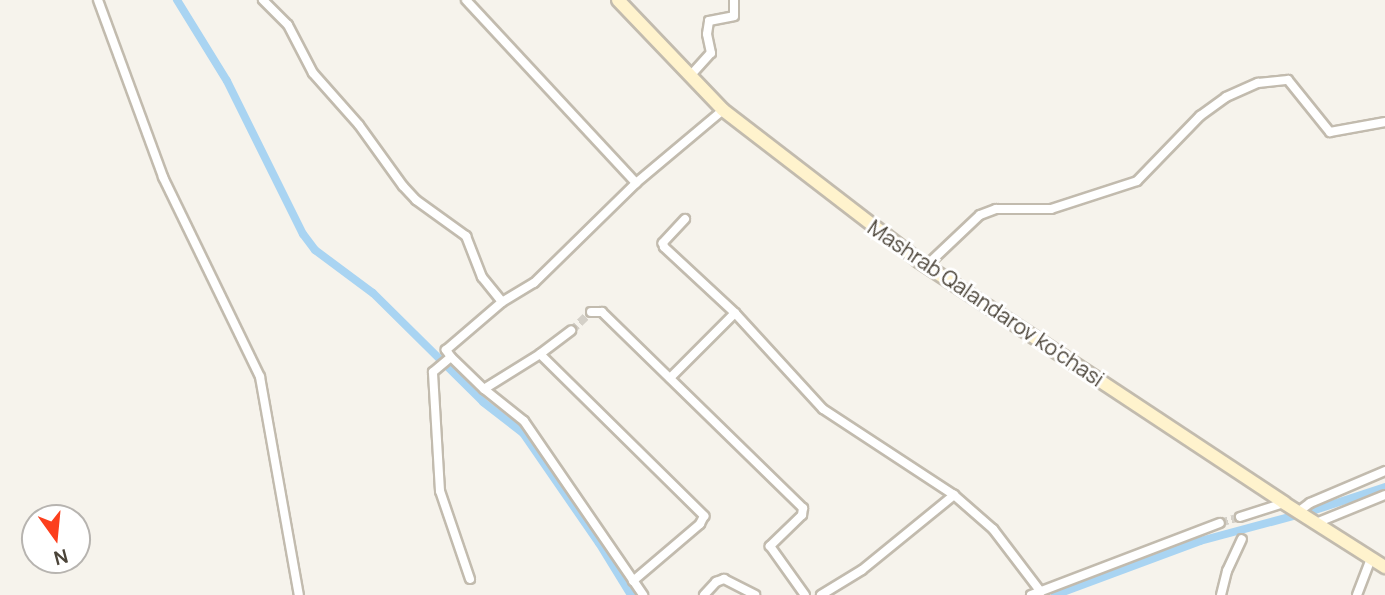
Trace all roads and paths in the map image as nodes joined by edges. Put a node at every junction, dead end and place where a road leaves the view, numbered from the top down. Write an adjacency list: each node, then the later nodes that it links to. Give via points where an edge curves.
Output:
1 (98, 0): 33 (street, via 163,177 260,377)
2 (264, 0): 12 (street, via 288,25 313,73 359,125 403,186 466,236 482,277)
3 (466, 0): 9 (street)
4 (618, 0): 6 (main road, Mashrab Qalandarov ko'chasi)
5 (734, 0): 6 (street, via 734,16 709,20 706,34 711,54)
6 (690, 76): 7 (main road, Mashrab Qalandarov ko'chasi)
7 (723, 110): 9 (street); 11 (main road, Mashrab Qalandarov ko'chasi)
8 (1384, 124): 11 (street, via 1330,132 1288,80 1258,83 1226,97 1200,116 1137,181 1051,209 996,209 980,215)
9 (636, 183): 12 (street, via 534,283)
10 (685, 219): 14 (street, via 663,247)
11 (926, 266): 23 (main road, Mashrab Qalandarov ko'chasi)
12 (502, 302): 17 (street, via 446,351)
13 (591, 312): 18 (street, via 602,312)
14 (735, 313): 18 (street); 21 (street, via 822,409)
15 (571, 331): 16 (street)
16 (540, 354): 19 (street); 31 (street, via 704,516)
17 (450, 358): 19 (street); 30 (street, via 433,372 440,491)
18 (670, 378): 37 (street, via 803,508 802,515 770,546)
19 (484, 389): 31 (street, via 524,421)
20 (1385, 471): 23 (street)
21 (954, 495): 32 (street, via 993,529); 38 (street, via 862,570)
22 (1385, 495): 26 (street)
23 (1290, 507): 24 (street); 26 (main road, Mashrab Qalandarov ko'chasi)
24 (1240, 517)
25 (1220, 523): 32 (street)
26 (1315, 523): 28 (main road, Mashrab Qalandarov ko'chasi)
27 (1241, 539): 40 (street)
28 (1371, 558): 29 (main road, Mashrab Qalandarov ko'chasi); 41 (street)
29 (1385, 567)
30 (470, 579)
31 (633, 581): 34 (street)
32 (1041, 592): 39 (street)
33 (299, 595)
34 (643, 595)
35 (704, 595): 36 (street, via 724,579)
36 (755, 595)
37 (805, 595)
38 (821, 595)
39 (1031, 595)
40 (1221, 595)
41 (1357, 595)

